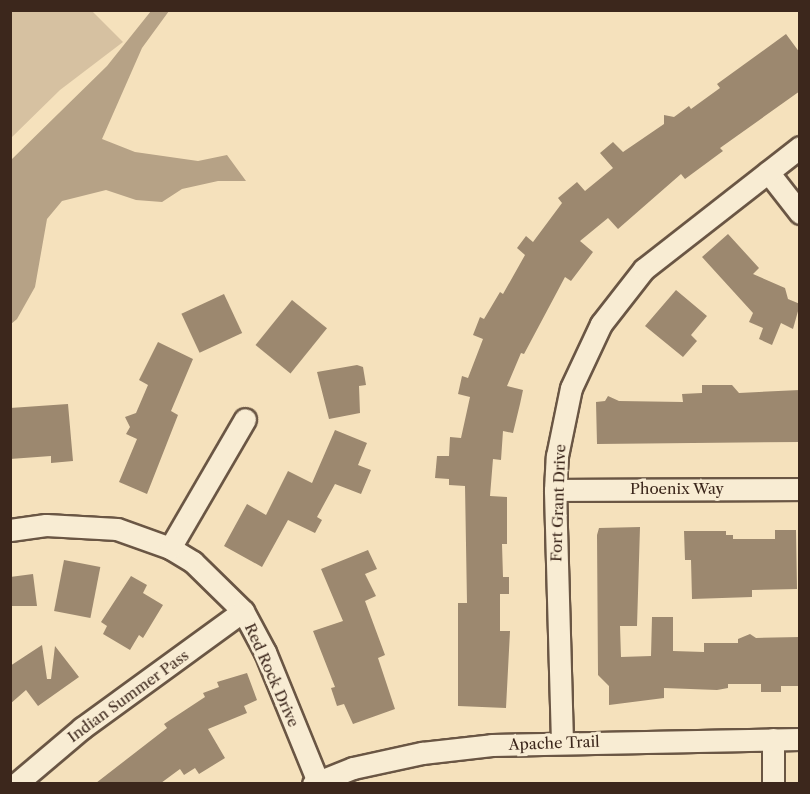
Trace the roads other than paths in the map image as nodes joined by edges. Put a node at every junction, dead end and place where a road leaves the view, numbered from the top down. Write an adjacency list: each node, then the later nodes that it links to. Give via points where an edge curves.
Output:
1 (800, 147): 2 (street, Fort Grant Drive)
2 (768, 172): 3 (street); 6 (street, Fort Grant Drive, via 644,269 601,324 571,388 556,456)
3 (800, 213)
4 (245, 419): 8 (street)
5 (800, 489): 6 (street, Phoenix Way)
6 (555, 490): 12 (street, Fort Grant Drive)
7 (10, 530): 8 (street, Red Rock Drive, via 82,524 132,532)
8 (170, 548): 9 (street, Red Rock Drive, via 212,578)
9 (243, 611): 13 (street, Red Rock Drive, via 265,652); 14 (street, Indian Summer Pass, via 82,728)
10 (773, 739): 11 (street, Apache Trail); 12 (street, Apache Trail); 15 (street)
11 (800, 739)
12 (562, 742): 13 (street, Apache Trail, via 422,753 353,768)
13 (315, 782)
14 (16, 783)
15 (773, 783)

